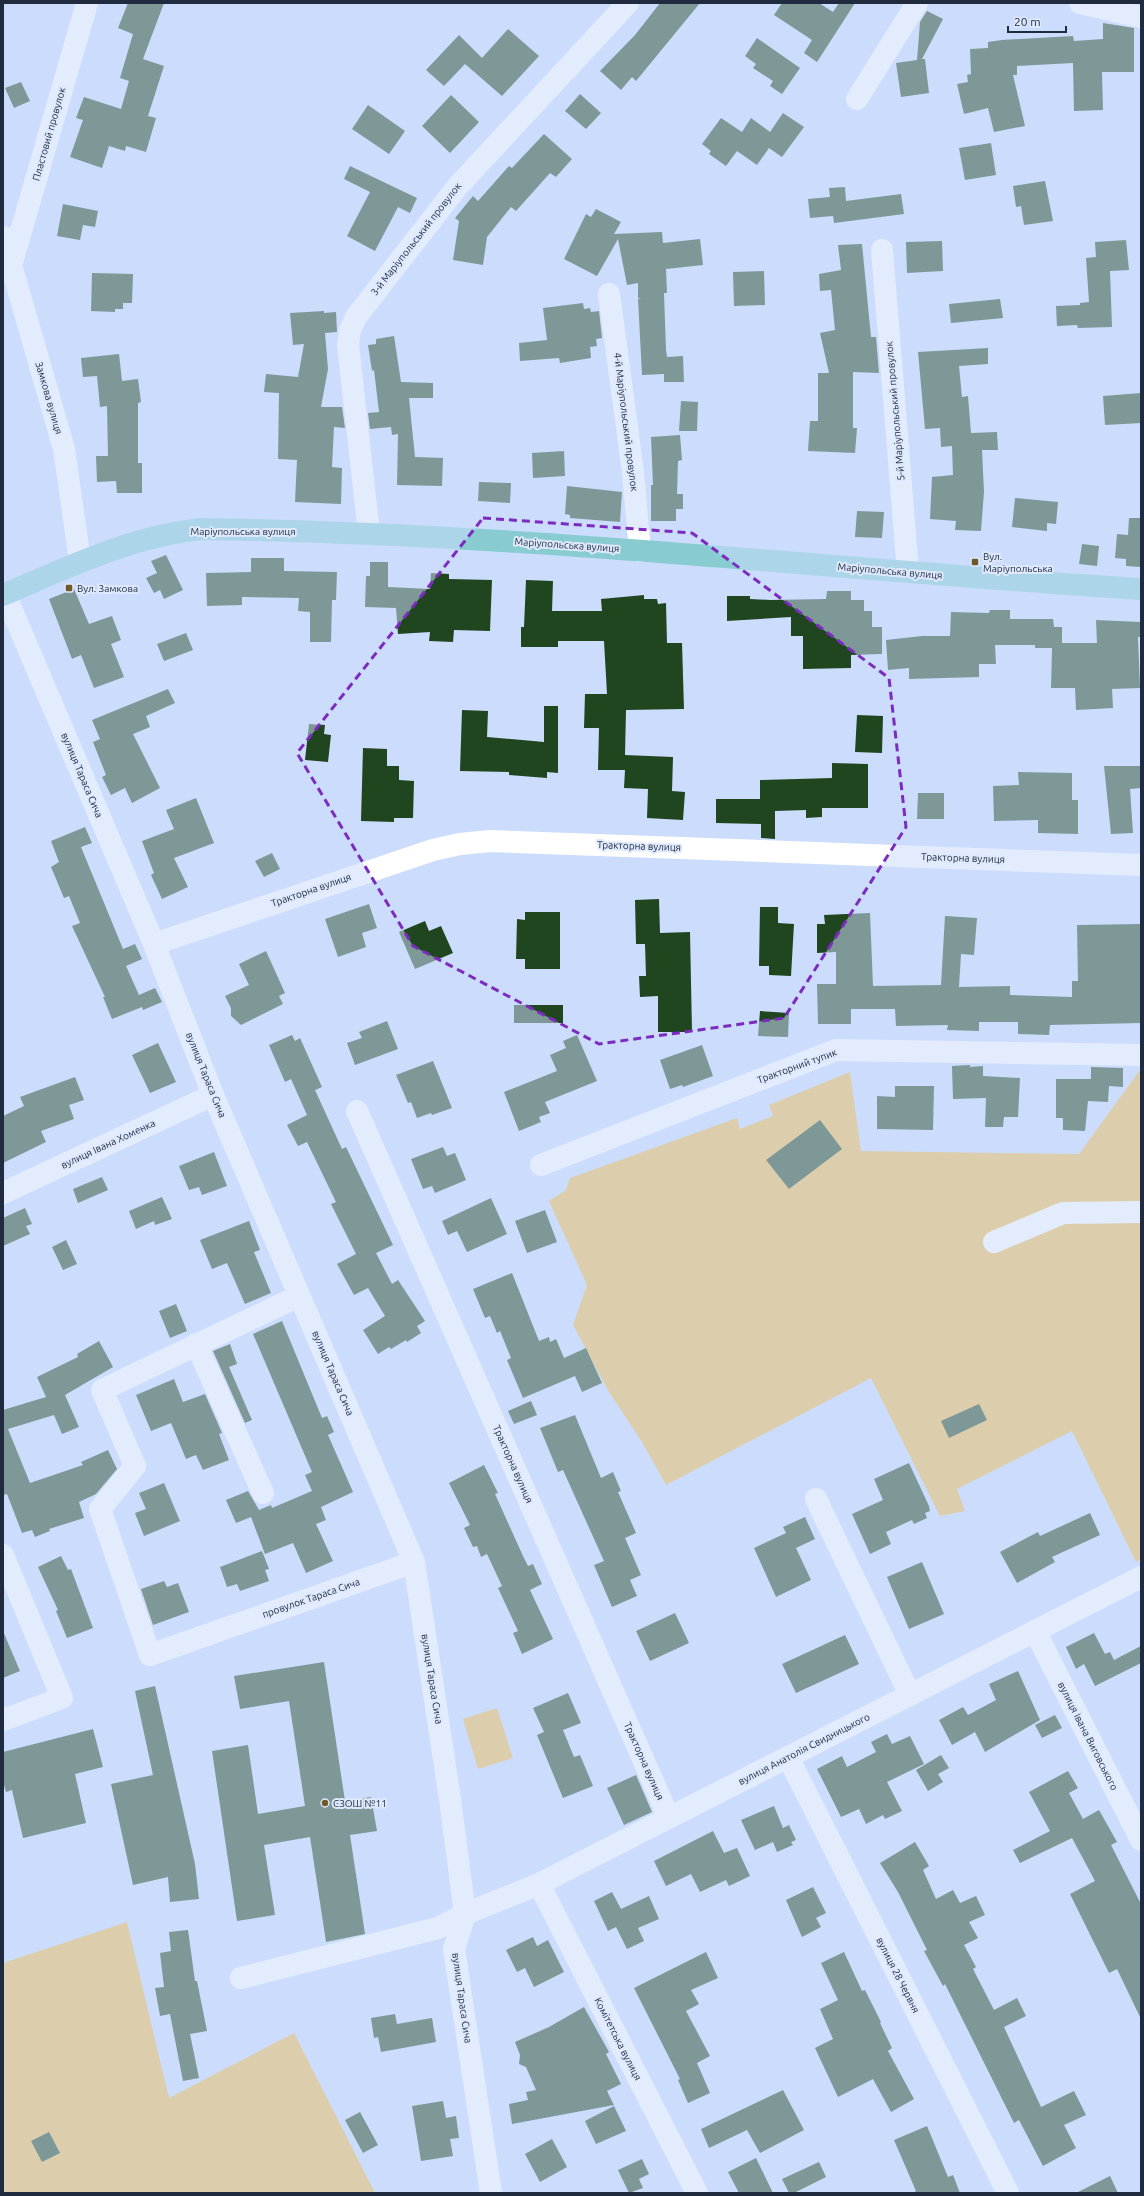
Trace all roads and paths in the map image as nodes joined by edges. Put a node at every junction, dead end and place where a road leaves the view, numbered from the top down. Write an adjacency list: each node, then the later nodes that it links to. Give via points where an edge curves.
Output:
1 (87, 3): 9 (street, Пластовий провулок)
2 (628, 3): 11 (street, 3-й Маріупольський провулок, via 458,186 356,316 350,330 348,345)
3 (917, 3): 6 (street)
4 (1080, 3): 5 (street)
5 (1141, 17)
6 (857, 99)
7 (3, 237): 9 (street, Замкова вулиця)
8 (882, 250): 14 (street, 5-й Маріупольський провулок)
9 (11, 266): 13 (street, Замкова вулиця, via 64,449)
10 (609, 294): 12 (street, 4-й Маріупольський провулок, via 633,472)
11 (368, 533): 12 (main road, Маріупольська вулиця); 13 (main road, Маріупольська вулиця, via 202,529 148,538)
12 (640, 551): 14 (main road, Маріупольська вулиця)
13 (80, 561): 16 (main road, Маріупольська вулиця)
14 (908, 572): 15 (main road, Маріупольська вулиця)
15 (1141, 589)
16 (4, 594): 18 (street, вулиця Тараса Сича)
17 (1141, 865): 18 (street, Тракторна вулиця, via 490,841 433,850)
18 (154, 944): 20 (street, вулиця Тараса Сича)
19 (1141, 1055): 22 (street, Тракторний тупик, via 836,1050)
20 (214, 1095): 23 (street, вулиця Івана Хоменка); 26 (street, вулиця Тараса Сича)
21 (357, 1111): 37 (street, Тракторна вулиця)
22 (541, 1165)
23 (3, 1193)
24 (1141, 1212): 25 (street, via 1063,1213)
25 (994, 1242)
26 (299, 1296): 27 (street); 31 (street, вулиця Тараса Сича)
27 (196, 1344): 28 (street); 31 (street, провулок Тараса Сича, via 102,1390 135,1466 100,1509 150,1655)
28 (263, 1493)
29 (816, 1499): 34 (street)
30 (3, 1555): 35 (street, via 62,1698)
31 (414, 1562): 40 (street, вулиця Тараса Сича)
32 (1141, 1577): 33 (street, вулиця Анатолія Свидницького)
33 (1035, 1631): 34 (street, вулиця Анатолія Свидницького); 38 (street, вулиця Івана Виговського)
34 (910, 1695): 36 (street, вулиця Анатолія Свидницького)
35 (3, 1720)
36 (788, 1757): 37 (street, вулиця Анатолія Свидницького); 44 (street, вулиця 28 Червня)
37 (669, 1818): 39 (street, вулиця Анатолія Свидницького)
38 (1141, 1840)
39 (539, 1884): 40 (street, вулиця Анатолія Свидницького); 43 (street, Комітетська вулиця)
40 (465, 1914): 41 (street, вулиця Анатолія Свидницького, via 438,1928); 42 (street, вулиця Тараса Сича, via 454,1949)
41 (241, 1978)
42 (492, 2193)
43 (697, 2193)
44 (1008, 2193)

